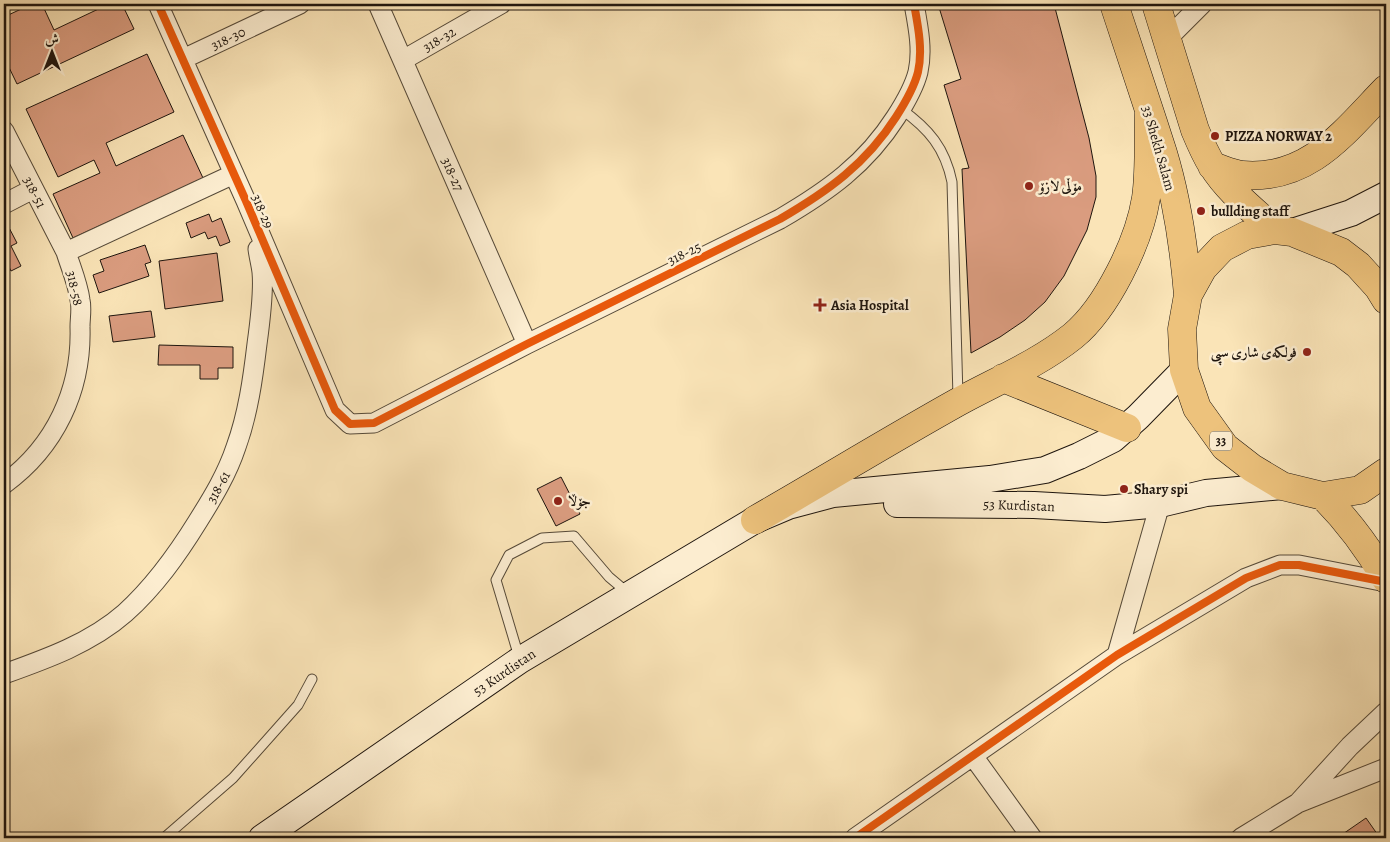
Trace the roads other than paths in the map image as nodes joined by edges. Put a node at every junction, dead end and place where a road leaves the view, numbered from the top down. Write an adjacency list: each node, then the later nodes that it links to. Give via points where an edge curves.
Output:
1 (158, 4): 10 (street, 318-29)
2 (300, 4): 10 (street, 318-30)
3 (378, 4): 11 (street, 318-27)
4 (501, 4): 11 (street, 318-32)
5 (914, 4): 13 (street, 318-25, via 920,50 918,71)
6 (1114, 4): 14 (main road, 33 Shekh Salam / 33)
7 (1156, 4): 9 (main road, 33 Shekh Salam / 33)
8 (1202, 4): 9 (street)
9 (1167, 39): 16 (main road, 33 Shekh Salam / 33, via 1195,130)
10 (183, 59): 17 (street, 318-29)
11 (403, 60): 26 (street, 318-27)
12 (1386, 88): 16 (main road, via 1345,131 1296,168 1268,176 1240,175)
13 (901, 109): 26 (street, 318-25, via 872,149 846,176 814,200 780,220); 29 (lane, via 936,140 952,182)
14 (1149, 111): 24 (main road, 33 Shekh Salam / 33, via 1179,221); 28 (main road, via 1146,200 1134,243 1108,296 1072,336 1049,353)
15 (4, 132): 18 (street, 318-51)
16 (1212, 166): 22 (main road, 33 Shekh Salam / 33, via 1232,191)
17 (234, 174): 20 (street, 318-29); 23 (street, 318-58)
18 (33, 189): 21 (street); 23 (street, 318-51)
19 (1386, 195): 22 (main road, via 1351,212)
20 (246, 201): 30 (street, 318-29, via 335,410); 42 (street, 318-61, via 262,273 261,299 245,419 228,470 182,548 124,614 78,645)
21 (4, 204)
22 (1283, 231): 24 (main road, 33 Shekh Salam / 33, via 1247,234 1222,248 1203,268); 25 (main road, 33 Shekh Salam / 33, via 1312,239 1358,264)
23 (66, 252): 33 (street, 318-58, via 80,300 81,347 74,384 62,418 39,452)
24 (1188, 295): 27 (main road, 33 Shekh Salam / 33, via 1182,329)
25 (1386, 300)
26 (527, 344): 30 (street, 318-25, via 374,423)
27 (1184, 370): 31 (main road, 53 Kurdistan); 34 (main road, 33 Shekh Salam / 33, via 1197,408 1225,447)
28 (1003, 378): 29 (main road); 31 (main road)
29 (958, 402): 37 (main road)
30 (350, 424)
31 (1127, 428): 37 (main road, 53 Kurdistan, via 1113,439 1045,470 990,480 834,494 788,506)
32 (1386, 472): 35 (main road, 33 Shekh Salam / 33, via 1360,490)
33 (4, 484)
34 (1282, 486): 35 (main road, 33 Shekh Salam / 33); 36 (main road, 53 Kurdistan, via 1206,493)
35 (1323, 496): 38 (main road, via 1361,539)
36 (1160, 504): 37 (main road, 53 Kurdistan, via 1105,509 912,503); 40 (street)
37 (755, 520): 39 (main road, 53 Kurdistan)
38 (1386, 581): 40 (street, via 1299,565 1280,565 1246,578)
39 (630, 595): 41 (main road, 53 Kurdistan); 41 (lane, via 574,536 542,538 509,554 496,580)
40 (1117, 655): 45 (street)
41 (520, 660): 49 (main road, 53 Kurdistan)
42 (4, 674)
43 (312, 679): 48 (lane, via 298,705 233,778)
44 (1386, 712): 47 (street)
45 (973, 756): 50 (street); 51 (street)
46 (1386, 768): 47 (street)
47 (1298, 803): 52 (street)
48 (164, 838)
49 (262, 838)
50 (855, 838)
51 (1032, 838)
52 (1241, 838)

